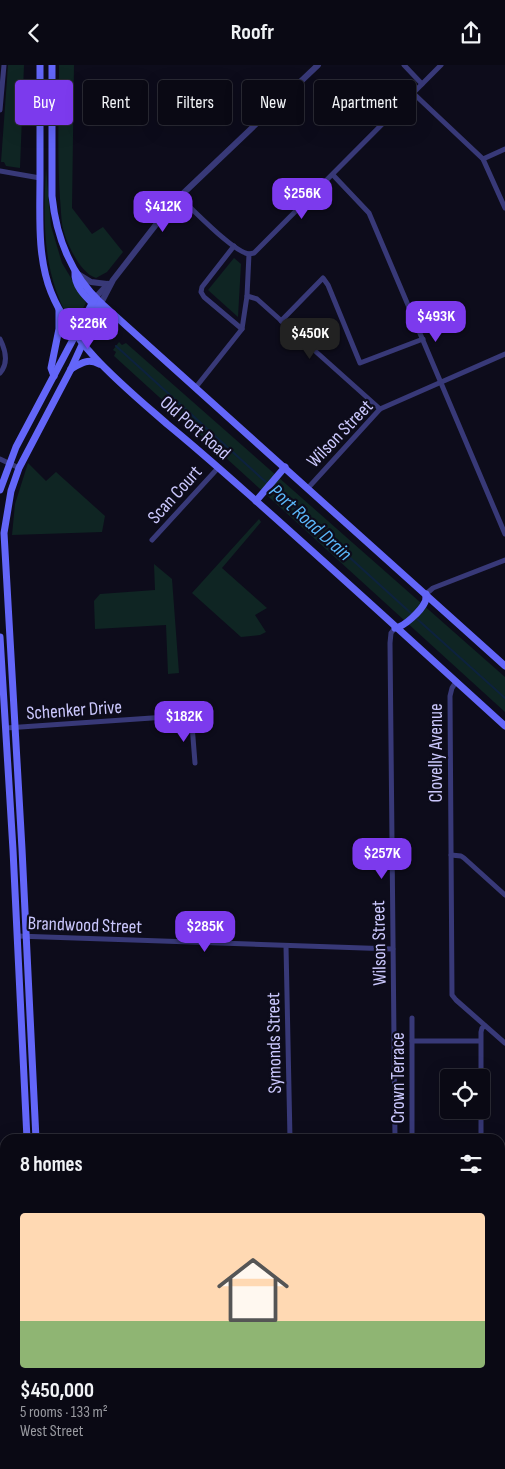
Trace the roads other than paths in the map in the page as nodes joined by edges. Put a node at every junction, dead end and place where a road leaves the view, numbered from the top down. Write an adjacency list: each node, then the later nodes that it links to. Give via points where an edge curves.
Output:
1 (4, 65): 10 (street)
2 (40, 65): 17 (main road, Old Port Road)
3 (52, 65): 22 (main road, via 52,196 56,226)
4 (318, 65): 18 (street)
5 (404, 65): 7 (street)
6 (441, 65): 7 (street)
7 (422, 84): 8 (street)
8 (416, 90)
9 (416, 96): 14 (street)
10 (0, 106): 11 (street)
11 (0, 110)
12 (381, 125): 16 (street)
13 (505, 149): 14 (street)
14 (483, 159): 19 (street)
15 (0, 171): 17 (street)
16 (332, 175): 21 (street, via 254,253); 32 (street, via 369,213)
17 (40, 178): 27 (main road, Old Port Road, via 43,259 47,281)
18 (179, 197): 20 (street); 23 (street)
19 (505, 208)
20 (234, 247): 21 (street); 29 (street, via 201,292)
21 (249, 254): 25 (street)
22 (75, 272): 24 (street, via 91,282); 26 (main road, Old Port Road, via 74,280 82,293)
23 (113, 280): 24 (street); 26 (street)
24 (107, 285): 26 (street)
25 (247, 296): 28 (street, via 257,299); 29 (street)
26 (97, 304): 30 (main road); 33 (main road); 40 (main road, Old Port Road)
27 (59, 310): 30 (main road, Old Port Road); 38 (main road, via 59,329 51,368)
28 (281, 321): 32 (street, via 323,278 360,363); 41 (street)
29 (242, 329): 40 (street)
30 (77, 335): 33 (main road, Old Port Road); 38 (main road)
31 (0, 339): 37 (street, via 6,351 5,368)
32 (423, 339): 39 (street)
33 (84, 343): 35 (main road, Old Port Road); 36 (main road)
34 (505, 354): 39 (street, Wilson Street)
35 (106, 368): 36 (main road, via 92,361 82,362); 44 (main road, Old Port Road)
36 (71, 369): 46 (main road)
37 (0, 373)
38 (54, 376): 43 (main road)
39 (441, 381): 41 (street, Wilson Street); 50 (street)
40 (196, 387): 45 (main road, Old Port Road)
41 (380, 409): 47 (street, Wilson Street)
42 (0, 459): 43 (street)
43 (9, 463): 46 (street); 48 (main road)
44 (218, 467): 49 (main road, Old Port Road); 51 (street, Scan Court)
45 (285, 467): 47 (main road, Old Port Road); 49 (main road)
46 (19, 468): 59 (main road, via 11,491 4,533)
47 (308, 488): 53 (main road, Old Port Road)
48 (0, 490)
49 (256, 501): 54 (main road, Old Port Road)
50 (505, 534)
51 (152, 540)
52 (505, 560): 53 (street, via 433,588)
53 (426, 594): 54 (main road, via 424,603 406,624); 56 (main road, Old Port Road)
54 (395, 628): 57 (main road, Old Port Road); 67 (street, Wilson Street, via 390,643)
55 (0, 637): 60 (main road)
56 (505, 666)
57 (456, 682): 58 (main road, Old Port Road); 62 (street, Clovelly Avenue, via 450,696)
58 (505, 726)
59 (15, 727): 60 (street, Schenker Drive); 61 (street, Schenker Drive, via 181,716 188,718 192,725); 65 (main road)
60 (6, 728): 64 (main road)
61 (195, 763)
62 (451, 855): 63 (street, via 464,858); 69 (street, Clovelly Avenue, via 452,995)
63 (505, 895)
64 (17, 936): 65 (street, Brandwood Street); 75 (main road)
65 (27, 936): 66 (street, Brandwood Street); 76 (main road)
66 (286, 946): 67 (street, Brandwood Street); 77 (street, Symonds Street)
67 (393, 949): 78 (street, Wilson Street)
68 (412, 1018): 70 (street, Crown Terrace)
69 (485, 1026): 71 (street); 72 (street, Clovelly Avenue)
70 (412, 1041): 71 (street); 79 (street, Crown Terrace)
71 (480, 1041): 73 (street)
72 (505, 1043)
73 (480, 1069)
74 (481, 1119): 80 (street)
75 (26, 1134)
76 (36, 1134)
77 (290, 1134)
78 (395, 1134)
79 (412, 1134)
80 (481, 1134)

